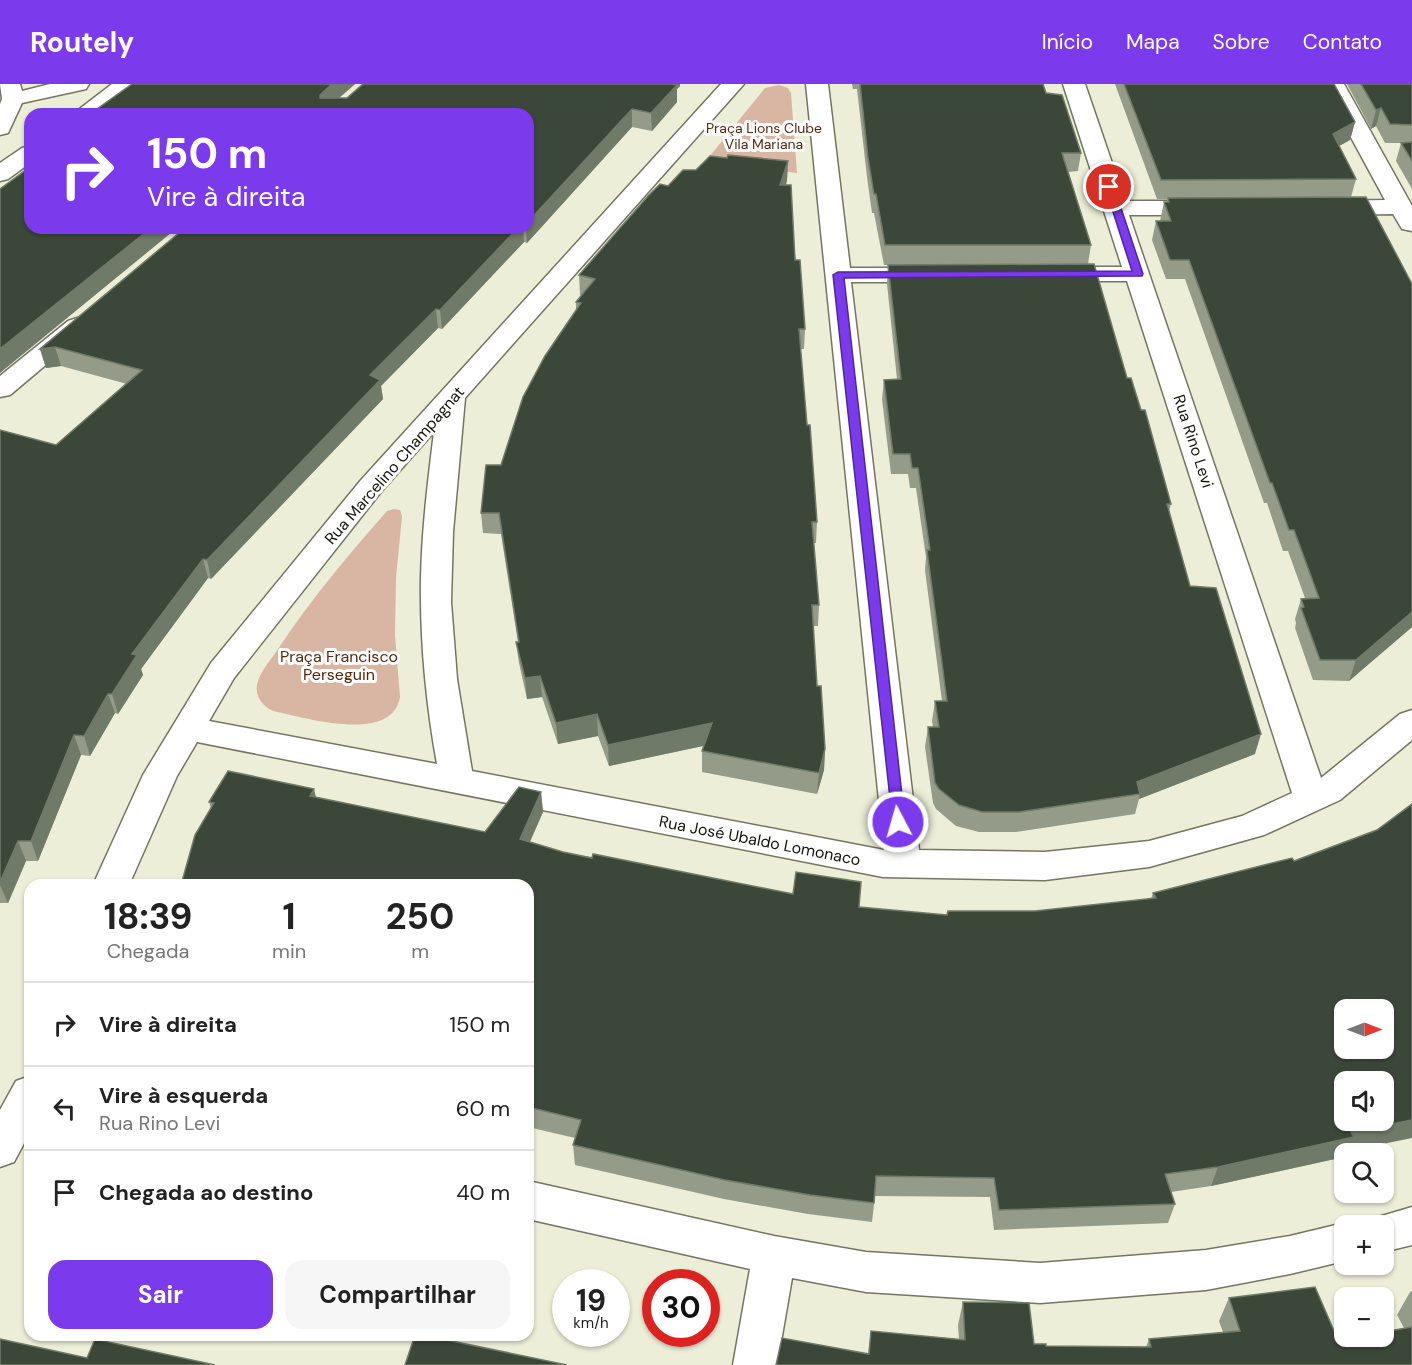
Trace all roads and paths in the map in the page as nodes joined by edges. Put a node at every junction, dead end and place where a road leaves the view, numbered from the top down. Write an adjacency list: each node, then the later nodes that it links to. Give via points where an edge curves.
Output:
1 (78, 84): 7 (street)
2 (126, 84): 8 (street)
3 (733, 84): 22 (street, Rua Marcelino Champagnat)
4 (817, 84): 18 (street)
5 (1074, 84): 12 (street, Rua Rino Levi)
6 (1333, 84): 15 (street, via 1381,152)
7 (11, 92): 9 (street)
8 (92, 108)
9 (0, 128)
10 (24, 157): 11 (street)
11 (0, 174)
12 (1116, 208): 13 (street); 17 (street, Rua Rino Levi)
13 (1235, 208)
14 (1306, 208): 15 (street)
15 (1407, 217)
16 (1030, 274): 17 (street)
17 (1138, 274): 26 (street, Rua Rino Levi)
18 (838, 275): 19 (street); 27 (street)
19 (958, 275)
20 (98, 309): 21 (street)
21 (0, 389)
22 (452, 398): 24 (street, Rua Marcelino Champagnat, via 371,486 222,670); 25 (street, via 436,576 439,654)
23 (1412, 722): 26 (street, Rua José Ubaldo Lomonaco, via 1328,791)
24 (187, 728): 25 (street, Rua José Ubaldo Lomonaco); 28 (street, Rua Marcelino Champagnat, via 160,775)
25 (457, 781): 27 (street, Rua José Ubaldo Lomonaco)
26 (1311, 799): 27 (street, Rua José Ubaldo Lomonaco, via 1252,826 1149,854 1046,866)
27 (903, 864)
28 (114, 879)
29 (24, 1104): 30 (street)
30 (0, 1149)
31 (534, 1201): 35 (street)
32 (1412, 1226): 33 (street)
33 (1394, 1230)
34 (1334, 1244): 35 (street, via 1206,1270 1040,1284 866,1272)
35 (774, 1255): 36 (street)
36 (755, 1365)

